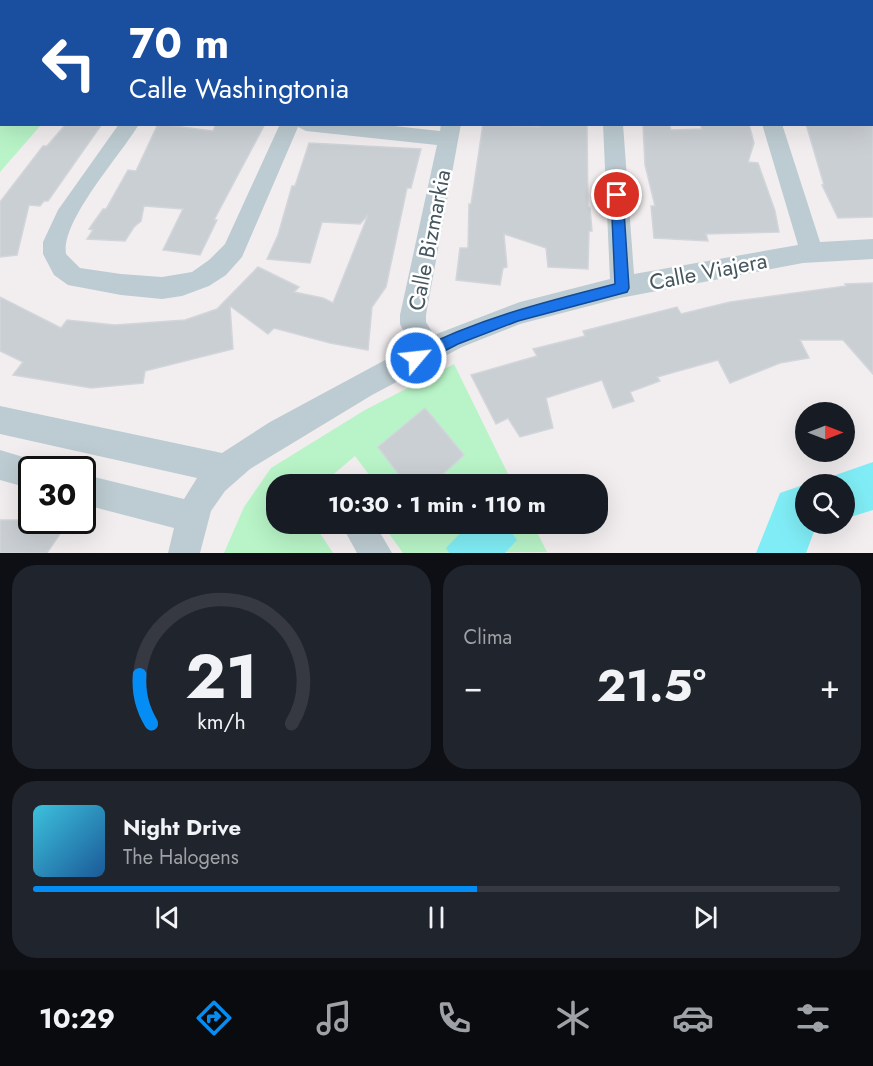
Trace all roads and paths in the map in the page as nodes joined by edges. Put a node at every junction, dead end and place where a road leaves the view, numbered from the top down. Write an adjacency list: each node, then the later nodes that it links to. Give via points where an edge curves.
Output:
1 (129, 126): 2 (street, via 62,223 54,252 62,268 77,278 159,289 192,284 225,262 234,250)
2 (289, 126)
3 (342, 126): 6 (street)
4 (613, 126): 9 (street)
5 (773, 126): 8 (street)
6 (450, 132): 10 (street, Calle Bizmarkia, via 413,315 413,324)
7 (873, 249): 8 (street, Calle Viajera)
8 (812, 252): 9 (street, Calle Viajera)
9 (622, 288): 10 (street, Calle Viajera, via 518,315)
10 (429, 352): 13 (street, Calle Viajera, via 322,408 243,454)
11 (0, 420): 13 (street)
12 (0, 465): 14 (street)
13 (226, 469): 16 (street, Calle Viajera, via 203,494)
14 (18, 470)
15 (96, 493): 16 (street)
16 (193, 517): 18 (street, Calle Viajera)
17 (364, 534): 19 (street)
18 (184, 553)
19 (376, 553)

